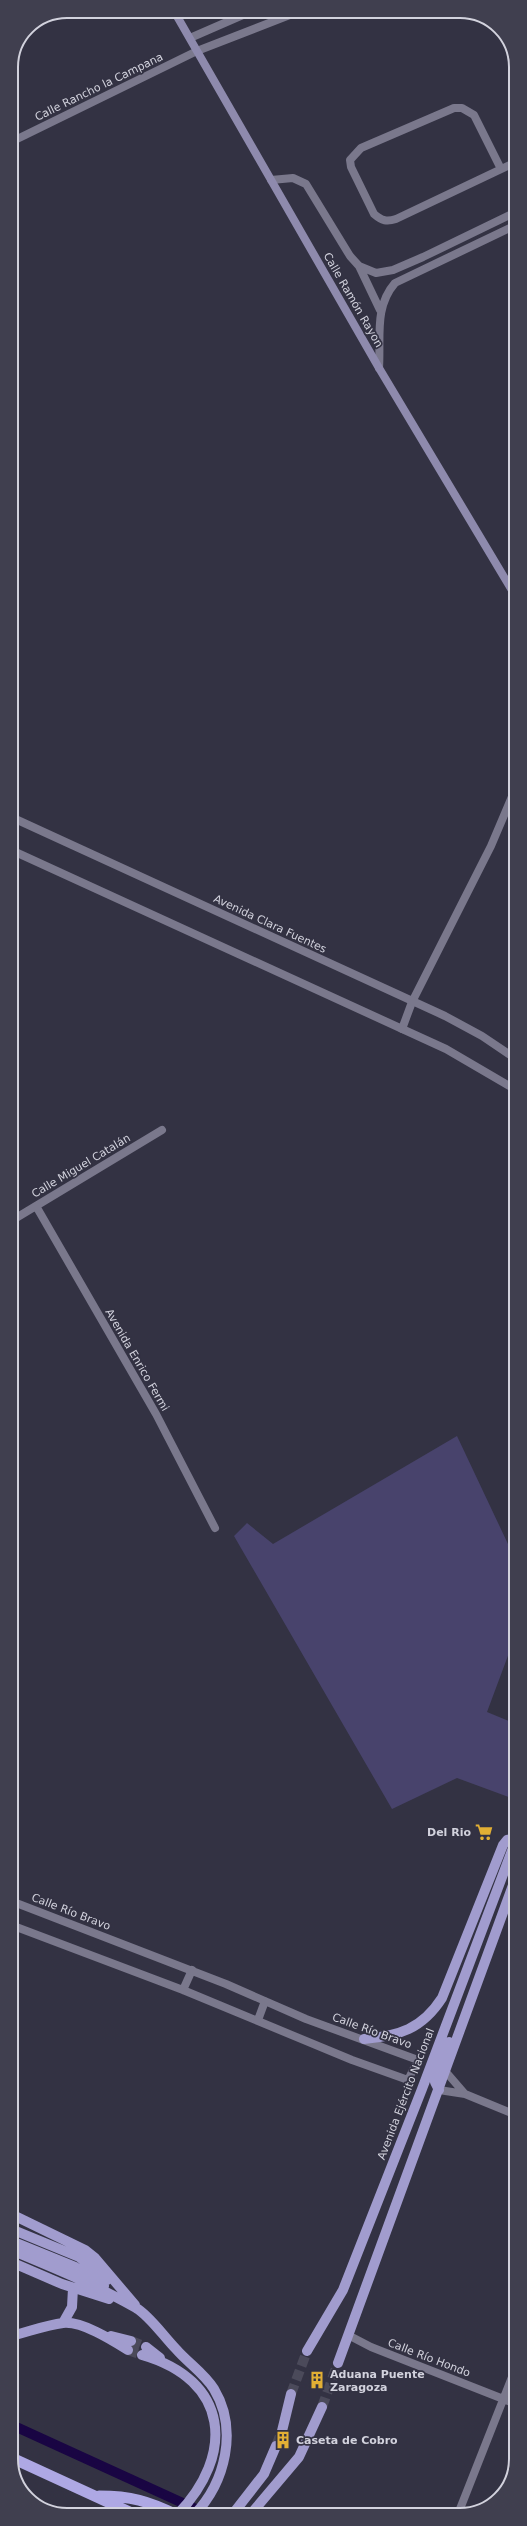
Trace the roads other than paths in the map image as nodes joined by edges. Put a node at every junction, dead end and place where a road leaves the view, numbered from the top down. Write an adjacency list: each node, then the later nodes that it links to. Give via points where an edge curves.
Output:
1 (178, 18): 4 (main road, Calle Ramón Rayon)
2 (236, 18): 4 (street)
3 (282, 18): 5 (street, Calle Rancho la Campana)
4 (190, 38): 5 (main road, Calle Ramón Rayon)
5 (197, 51): 6 (street, Calle Rancho la Campana); 9 (main road, Calle Ramón Rayon)
6 (18, 139)
7 (509, 165): 8 (street)
8 (501, 169): 8 (street, via 389,222 374,214 350,160 361,148 454,108 462,108 474,115)
9 (271, 180): 12 (street, via 293,178 306,184 350,256); 14 (main road, Calle Ramón Rayon)
10 (509, 215): 12 (street, via 393,270 376,273)
11 (509, 228): 13 (street, via 401,278 386,294)
12 (359, 266): 13 (street)
13 (380, 310): 14 (street)
14 (380, 368): 15 (main road, Calle Ramón Rayon)
15 (509, 585)
16 (509, 804): 19 (street, via 491,846)
17 (18, 820): 19 (street, Avenida Clara Fuentes)
18 (18, 853): 20 (street)
19 (412, 1002): 20 (street); 21 (street, Avenida Clara Fuentes, via 482,1036)
20 (402, 1029): 22 (street, via 446,1049)
21 (509, 1054)
22 (509, 1086)
23 (162, 1130): 24 (street, Calle Miguel Catalán)
24 (36, 1206): 25 (street, Calle Miguel Catalán); 26 (street, Avenida Enrico Fermi, via 156,1414)
25 (18, 1216)
26 (215, 1528)
27 (509, 1840): 37 (main road, via 503,1845 442,1998 436,2007 421,2022 408,2029 392,2036)
28 (509, 1857): 32 (main road, Avenida Ejército Nacional)
29 (509, 1895): 38 (main road, via 470,1997)
30 (18, 1904): 33 (street, Calle Río Bravo)
31 (18, 1928): 34 (street, Calle Río Bravo)
32 (466, 1969): 39 (main road, via 458,2014 435,2082); 54 (main road, Avenida Ejército Nacional, via 343,2290)
33 (192, 1970): 34 (street); 35 (street, Calle Río Bravo)
34 (183, 1990): 36 (street, Calle Río Bravo)
35 (266, 2001): 36 (street); 37 (street, Calle Río Bravo, via 306,2019)
36 (258, 2020): 37 (street, Calle Río Bravo, via 352,2060 410,2080 417,2058)
37 (364, 2039)
38 (446, 2072): 39 (main road); 40 (street)
39 (439, 2090): 40 (street); 51 (main road)
40 (465, 2094): 41 (street)
41 (509, 2112)
42 (18, 2217): 48 (main road, via 86,2250)
43 (18, 2232): 48 (main road, via 89,2264)
44 (18, 2244): 48 (main road, via 88,2274)
45 (18, 2253): 48 (main road)
46 (18, 2265): 47 (main road)
47 (73, 2288): 48 (main road); 49 (main road, via 72,2307)
48 (138, 2308): 68 (main road, via 182,2357 203,2375 224,2409 226,2444 221,2471)
49 (63, 2323): 50 (main road); 52 (main road, via 74,2324)
50 (18, 2334)
51 (348, 2335): 55 (main road); 58 (street, Calle Río Hondo, via 371,2347)
52 (130, 2346)
53 (144, 2351): 67 (main road, via 165,2362 196,2385 212,2413 215,2425 214,2448 207,2474)
54 (307, 2351)
55 (338, 2363)
56 (509, 2384): 58 (street)
57 (291, 2394): 61 (main road)
58 (503, 2399): 59 (street, Calle Río Hondo); 71 (street)
59 (509, 2401)
60 (322, 2407): 70 (main road, via 299,2457)
61 (282, 2431)
62 (276, 2446): 69 (main road, via 264,2474)
63 (18, 2461): 64 (highway)
64 (95, 2496): 65 (highway); 66 (highway, via 132,2497)
65 (122, 2508)
66 (164, 2508)
67 (182, 2508)
68 (199, 2508)
69 (237, 2508)
70 (256, 2508)
71 (460, 2508)

